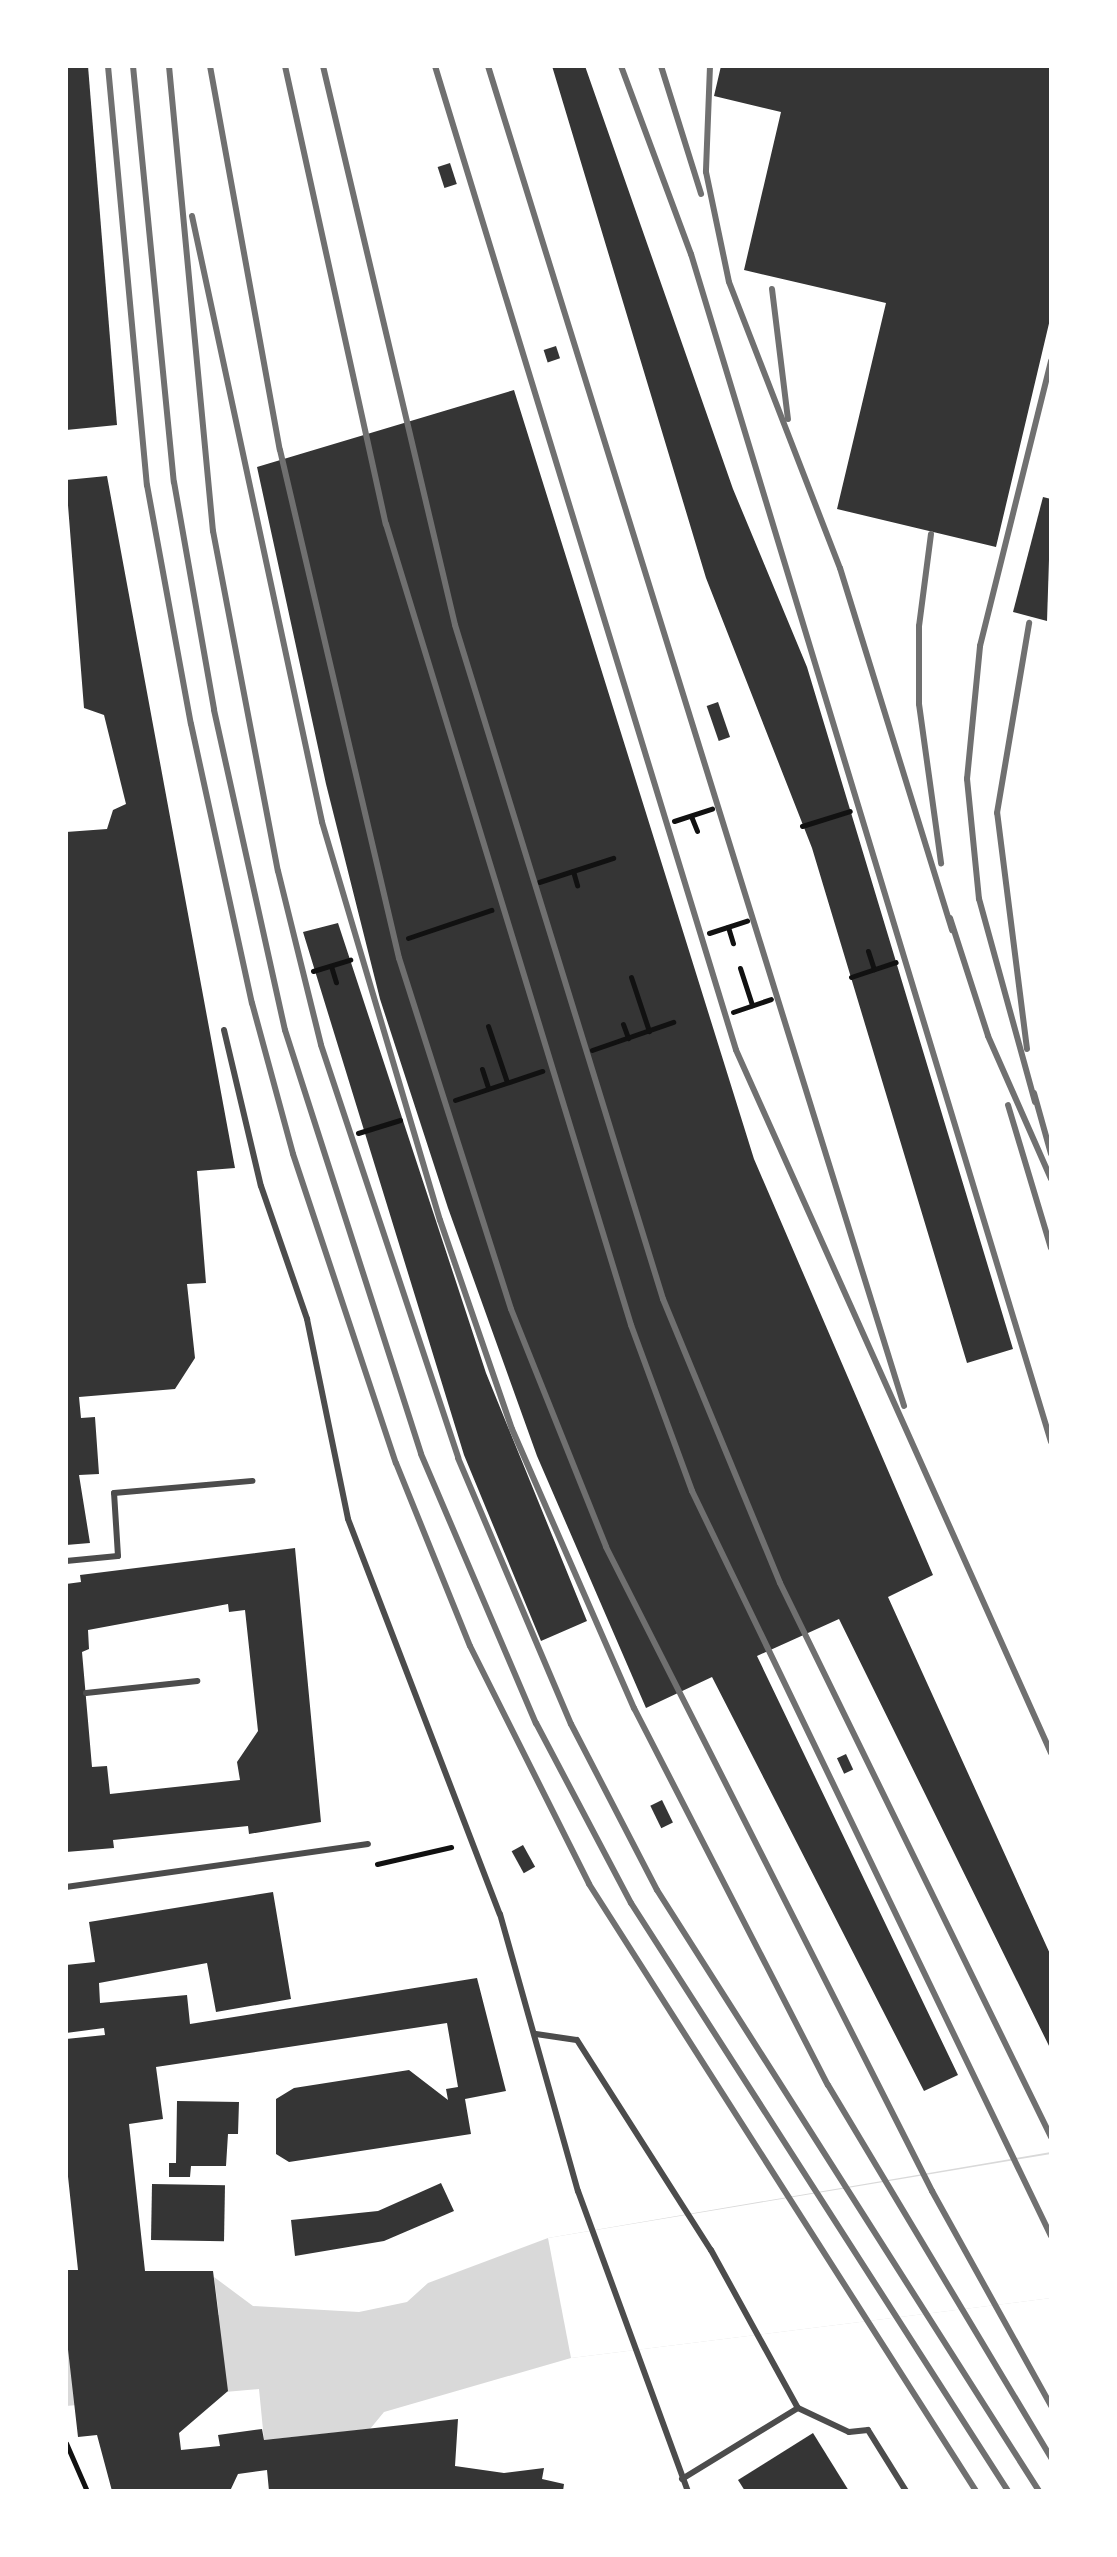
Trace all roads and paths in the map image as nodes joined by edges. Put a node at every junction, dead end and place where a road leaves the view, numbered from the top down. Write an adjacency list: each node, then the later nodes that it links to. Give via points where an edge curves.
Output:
1 (712, 809): 3 (path)
2 (850, 811): 5 (path)
3 (691, 816): 4 (path); 6 (path)
4 (674, 821)
5 (802, 826)
6 (697, 831)
7 (613, 858): 8 (path)
8 (573, 871): 9 (path); 10 (path)
9 (539, 882)
10 (577, 885)
11 (491, 910): 14 (path)
12 (747, 921): 13 (path)
13 (728, 927): 15 (path); 18 (path)
14 (436, 929): 16 (path); 17 (path)
15 (709, 933)
16 (438, 936)
17 (408, 938)
18 (733, 943)
19 (868, 951): 24 (path)
20 (350, 960): 22 (path)
21 (896, 962): 24 (path)
22 (331, 966): 25 (path); 28 (path)
23 (740, 968): 30 (path)
24 (874, 969): 27 (path)
25 (313, 971)
26 (631, 977): 36 (path)
27 (851, 977)
28 (336, 982)
29 (771, 999): 30 (path)
30 (752, 1006): 31 (path)
31 (733, 1012)
32 (673, 1022): 36 (path)
33 (623, 1024): 37 (path)
34 (488, 1026): 41 (path)
35 (224, 1030): 52 (lane, via 261,1186 307,1319 348,1519)
36 (649, 1031): 37 (path)
37 (628, 1038): 38 (path)
38 (592, 1050)
39 (482, 1069): 42 (path)
40 (542, 1071): 41 (path)
41 (507, 1082): 42 (path)
42 (488, 1088): 43 (path)
43 (455, 1100)
44 (378, 1116): 46 (path)
45 (400, 1120): 46 (path)
46 (382, 1125): 47 (path)
47 (358, 1133)
48 (252, 1481): 49 (lane, via 114,1493 118,1556)
49 (66, 1561)
50 (197, 1681): 51 (lane)
51 (86, 1693)
52 (472, 1842): 54 (path); 56 (lane)
53 (368, 1844): 55 (lane)
54 (378, 1866)
55 (66, 1887)
56 (536, 2034): 57 (lane, via 577,2040 711,2250); 59 (lane, via 578,2191)
57 (798, 2408): 59 (lane); 62 (lane, via 849,2432 868,2430)
58 (66, 2443): 60 (path)
59 (682, 2479): 61 (lane)
60 (87, 2491)
61 (688, 2491)
62 (906, 2491)

